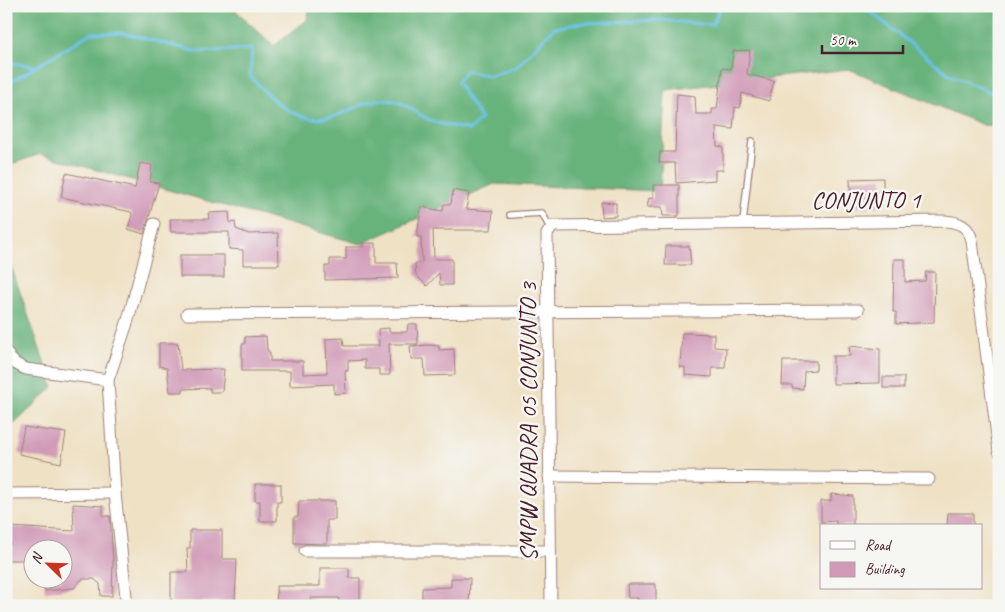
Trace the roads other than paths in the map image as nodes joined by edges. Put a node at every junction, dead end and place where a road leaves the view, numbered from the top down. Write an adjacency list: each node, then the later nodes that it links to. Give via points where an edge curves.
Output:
1 (752, 140): 3 (lane)
2 (510, 215): 5 (lane, via 542,213)
3 (743, 222): 5 (street, CONJUNTO 1, via 560,225); 11 (street, CONJUNTO 1, via 945,221 968,229)
4 (154, 224): 10 (street)
5 (549, 233): 7 (street, SMPW QUADRA 05 CONJUNTO 3)
6 (858, 310): 7 (street)
7 (550, 312): 8 (street); 12 (street, SMPW QUADRA 05 CONJUNTO 3)
8 (187, 314)
9 (6, 352): 10 (street, via 9,359 26,369)
10 (108, 380): 14 (street)
11 (999, 451)
12 (549, 476): 13 (street); 17 (street, SMPW QUADRA 05 CONJUNTO 3)
13 (929, 479)
14 (115, 493): 15 (street); 18 (street)
15 (6, 494)
16 (305, 551): 17 (street)
17 (550, 551): 19 (street, SMPW QUADRA 05 CONJUNTO 3)
18 (127, 606)
19 (551, 606)

